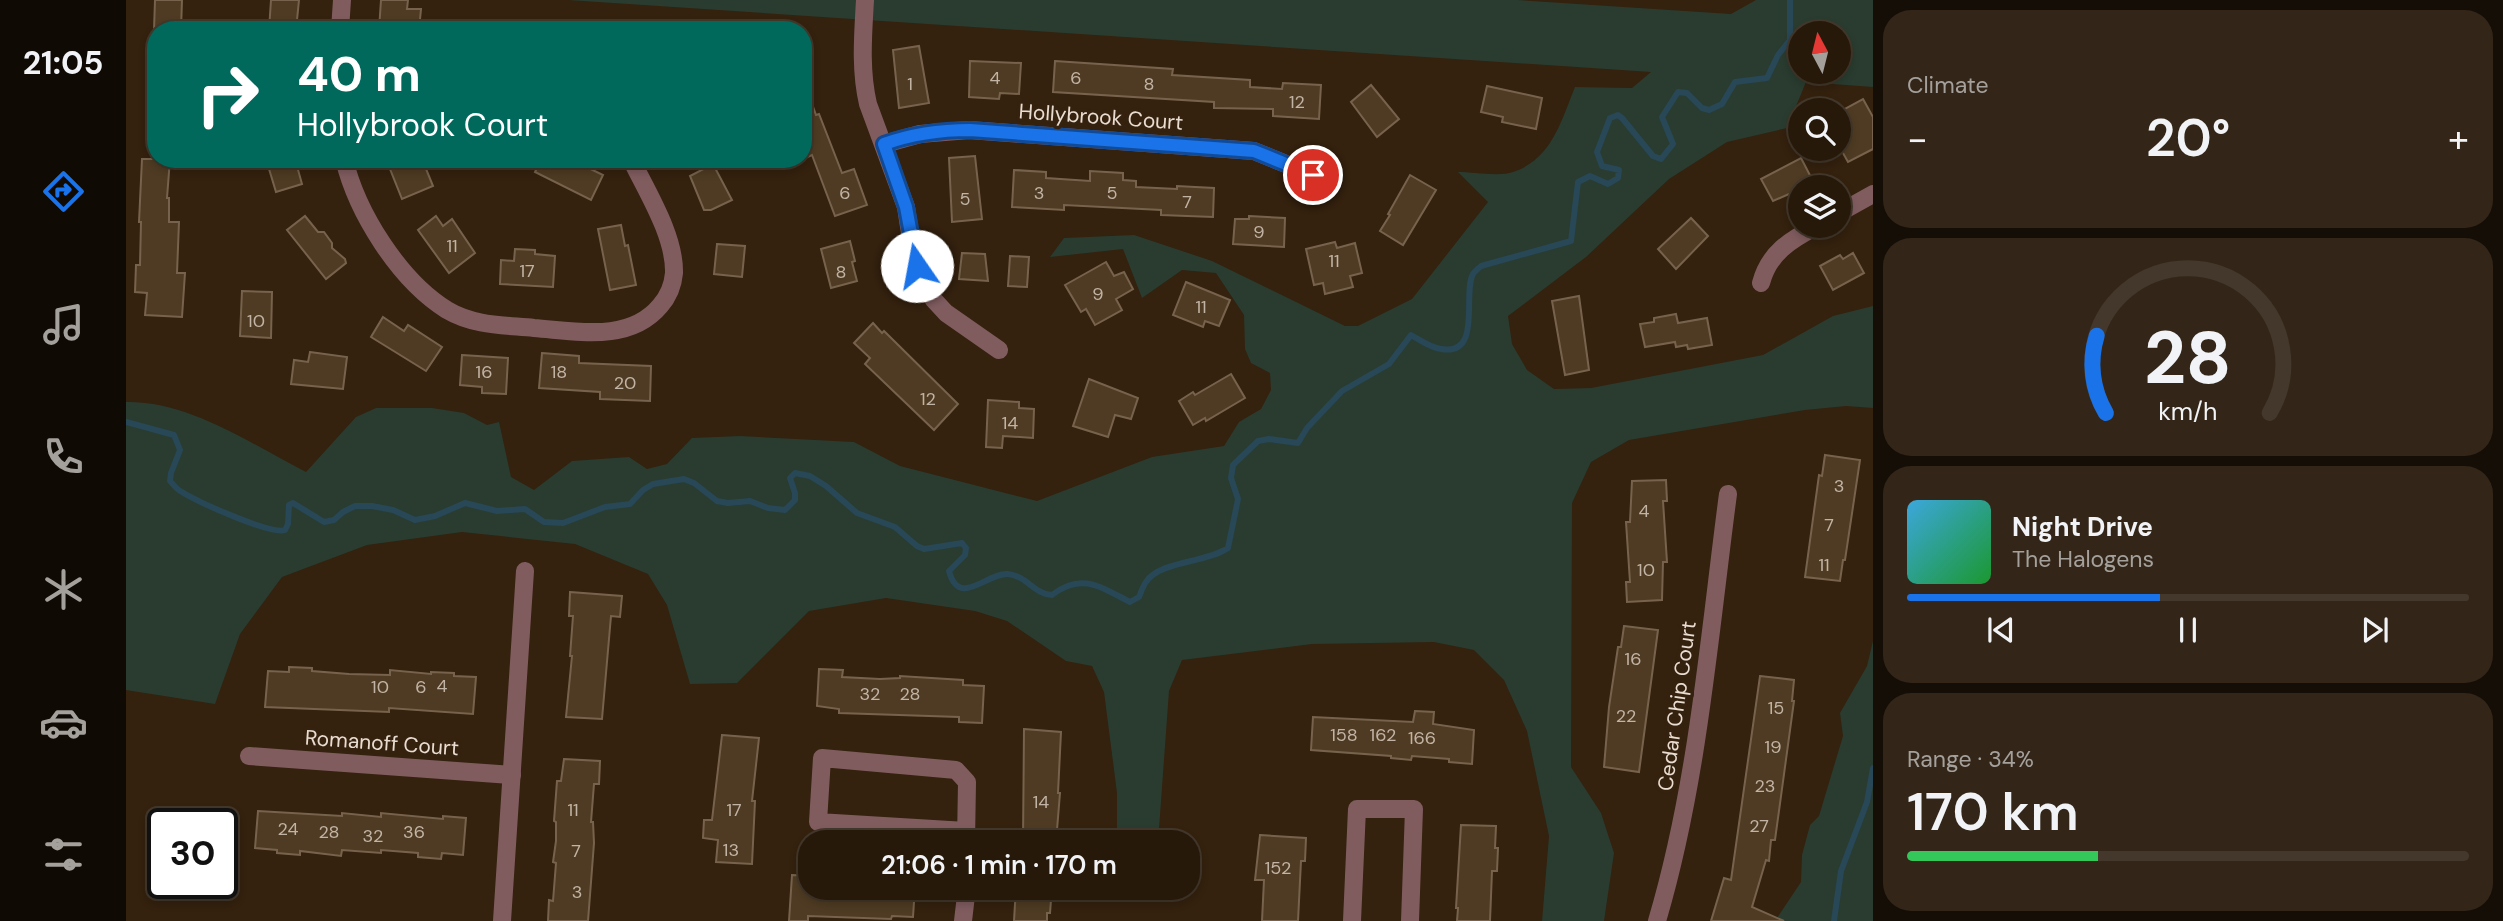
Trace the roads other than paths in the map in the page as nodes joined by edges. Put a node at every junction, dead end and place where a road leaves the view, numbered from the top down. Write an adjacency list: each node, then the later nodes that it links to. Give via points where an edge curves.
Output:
1 (342, 0): 3 (street)
2 (865, 0): 4 (street, via 864,88)
3 (341, 21)
4 (884, 144): 7 (street, Hollybrook Court, via 920,134 970,130 1254,151); 12 (street, via 906,207 924,284 946,313)
5 (347, 168): 6 (street, via 370,226 418,286 443,307 475,322 592,333 646,320 672,286 670,243)
6 (635, 168)
7 (1313, 175)
8 (1873, 194): 9 (street)
9 (1851, 206)
10 (1794, 238): 11 (street, via 1765,268)
11 (1761, 283)
12 (999, 350)
13 (1728, 494): 23 (street, Cedar Chip Court, via 1689,787)
14 (524, 571): 16 (street)
15 (249, 756): 16 (street, Romanoff Court)
16 (512, 775): 19 (street)
17 (966, 836): 17 (street, via 967,782 956,770 821,758 818,822)
18 (965, 900): 20 (street)
19 (502, 921)
20 (962, 921)
21 (1352, 921): 22 (street, via 1356,809 1414,809)
22 (1410, 921)
23 (1657, 921)

